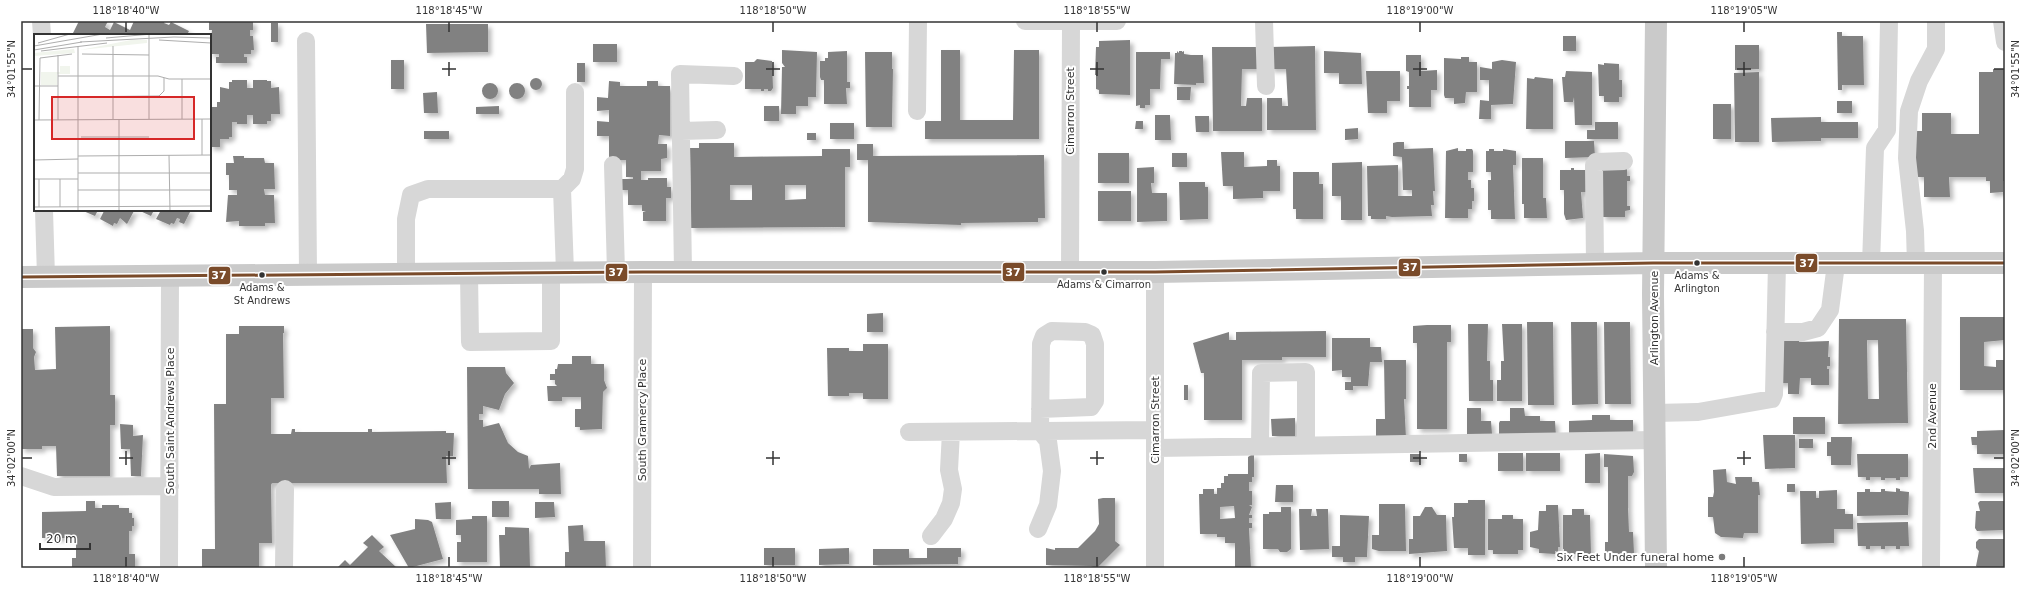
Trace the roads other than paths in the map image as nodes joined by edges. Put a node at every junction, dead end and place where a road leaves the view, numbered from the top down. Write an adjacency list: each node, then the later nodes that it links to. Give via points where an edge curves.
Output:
1 (41, 21): 11 (street)
2 (918, 21): 17 (street)
3 (1025, 21): 4 (street)
4 (1071, 21): 5 (street); 35 (street, Cimarron Street)
5 (1117, 21)
6 (1264, 21): 15 (street)
7 (1656, 21): 24 (main road, Arlington Avenue)
8 (1889, 21): 29 (street, via 1887,130 1875,148)
9 (1936, 21): 30 (street, 2nd Avenue, via 1936,49 1919,81 1909,111 1907,158 1915,231)
10 (2002, 21): 13 (street)
11 (42, 34)
12 (306, 41): 39 (street)
13 (2005, 42)
14 (734, 76): 19 (street, via 680,74)
15 (1266, 86)
16 (576, 92): 22 (street, via 575,169 572,179)
17 (917, 111)
18 (717, 130): 19 (street)
19 (681, 131): 34 (street)
20 (1624, 161): 26 (street, via 1596,162 1594,165)
21 (613, 165): 32 (street)
22 (562, 189): 31 (street); 37 (street, via 428,189 412,195 406,220)
23 (44, 211): 41 (street)
24 (1654, 263): 26 (main road); 27 (main road); 45 (main road, Arlington Avenue)
25 (2005, 263): 30 (main road)
26 (1595, 264): 36 (main road)
27 (1777, 264): 28 (main road); 43 (street)
28 (1836, 264): 29 (main road); 43 (street, via 1830,310 1818,328 1803,332)
29 (1871, 264): 30 (main road)
30 (1925, 264): 64 (street, 2nd Avenue)
31 (558, 272): 32 (main road); 38 (main road); 38 (street, via 551,341 470,342)
32 (616, 272): 33 (main road)
33 (643, 272): 34 (main road); 61 (street, South Gramercy Place)
34 (683, 272): 35 (main road)
35 (1070, 272): 36 (main road)
36 (1155, 272): 46 (street, Cimarron Street)
37 (406, 273): 38 (main road); 39 (main road)
38 (469, 273)
39 (308, 274): 40 (main road)
40 (170, 275): 41 (main road); 55 (street, South Saint Andrews Place)
41 (46, 276): 42 (main road)
42 (21, 277)
43 (1775, 332): 45 (street, via 1772,399 1698,412)
44 (1040, 410): 44 (street, via 1041,344 1044,336 1052,331 1085,332 1092,335 1095,344 1095,401 1091,407); 47 (street)
45 (1655, 413): 50 (main road, Arlington Avenue)
46 (1155, 430): 47 (street); 53 (street, Cimarron Street)
47 (1040, 431): 49 (street); 57 (street, via 1048,441 1052,471 1048,505)
48 (909, 432): 49 (street)
49 (951, 432): 58 (street, via 951,503 944,519)
50 (1655, 440): 52 (street); 63 (main road, Arlington Avenue)
51 (1260, 446): 52 (street); 52 (street, via 1261,373 1306,372); 53 (street)
52 (1306, 446)
53 (1155, 448): 62 (street, Cimarron Street)
54 (21, 476): 55 (street, via 54,487)
55 (170, 486): 59 (street, South Saint Andrews Place)
56 (285, 490): 60 (street)
57 (1038, 529)
58 (930, 536)
59 (170, 568)
60 (284, 568)
61 (642, 568)
62 (1155, 568)
63 (1656, 568)
64 (1931, 568)

